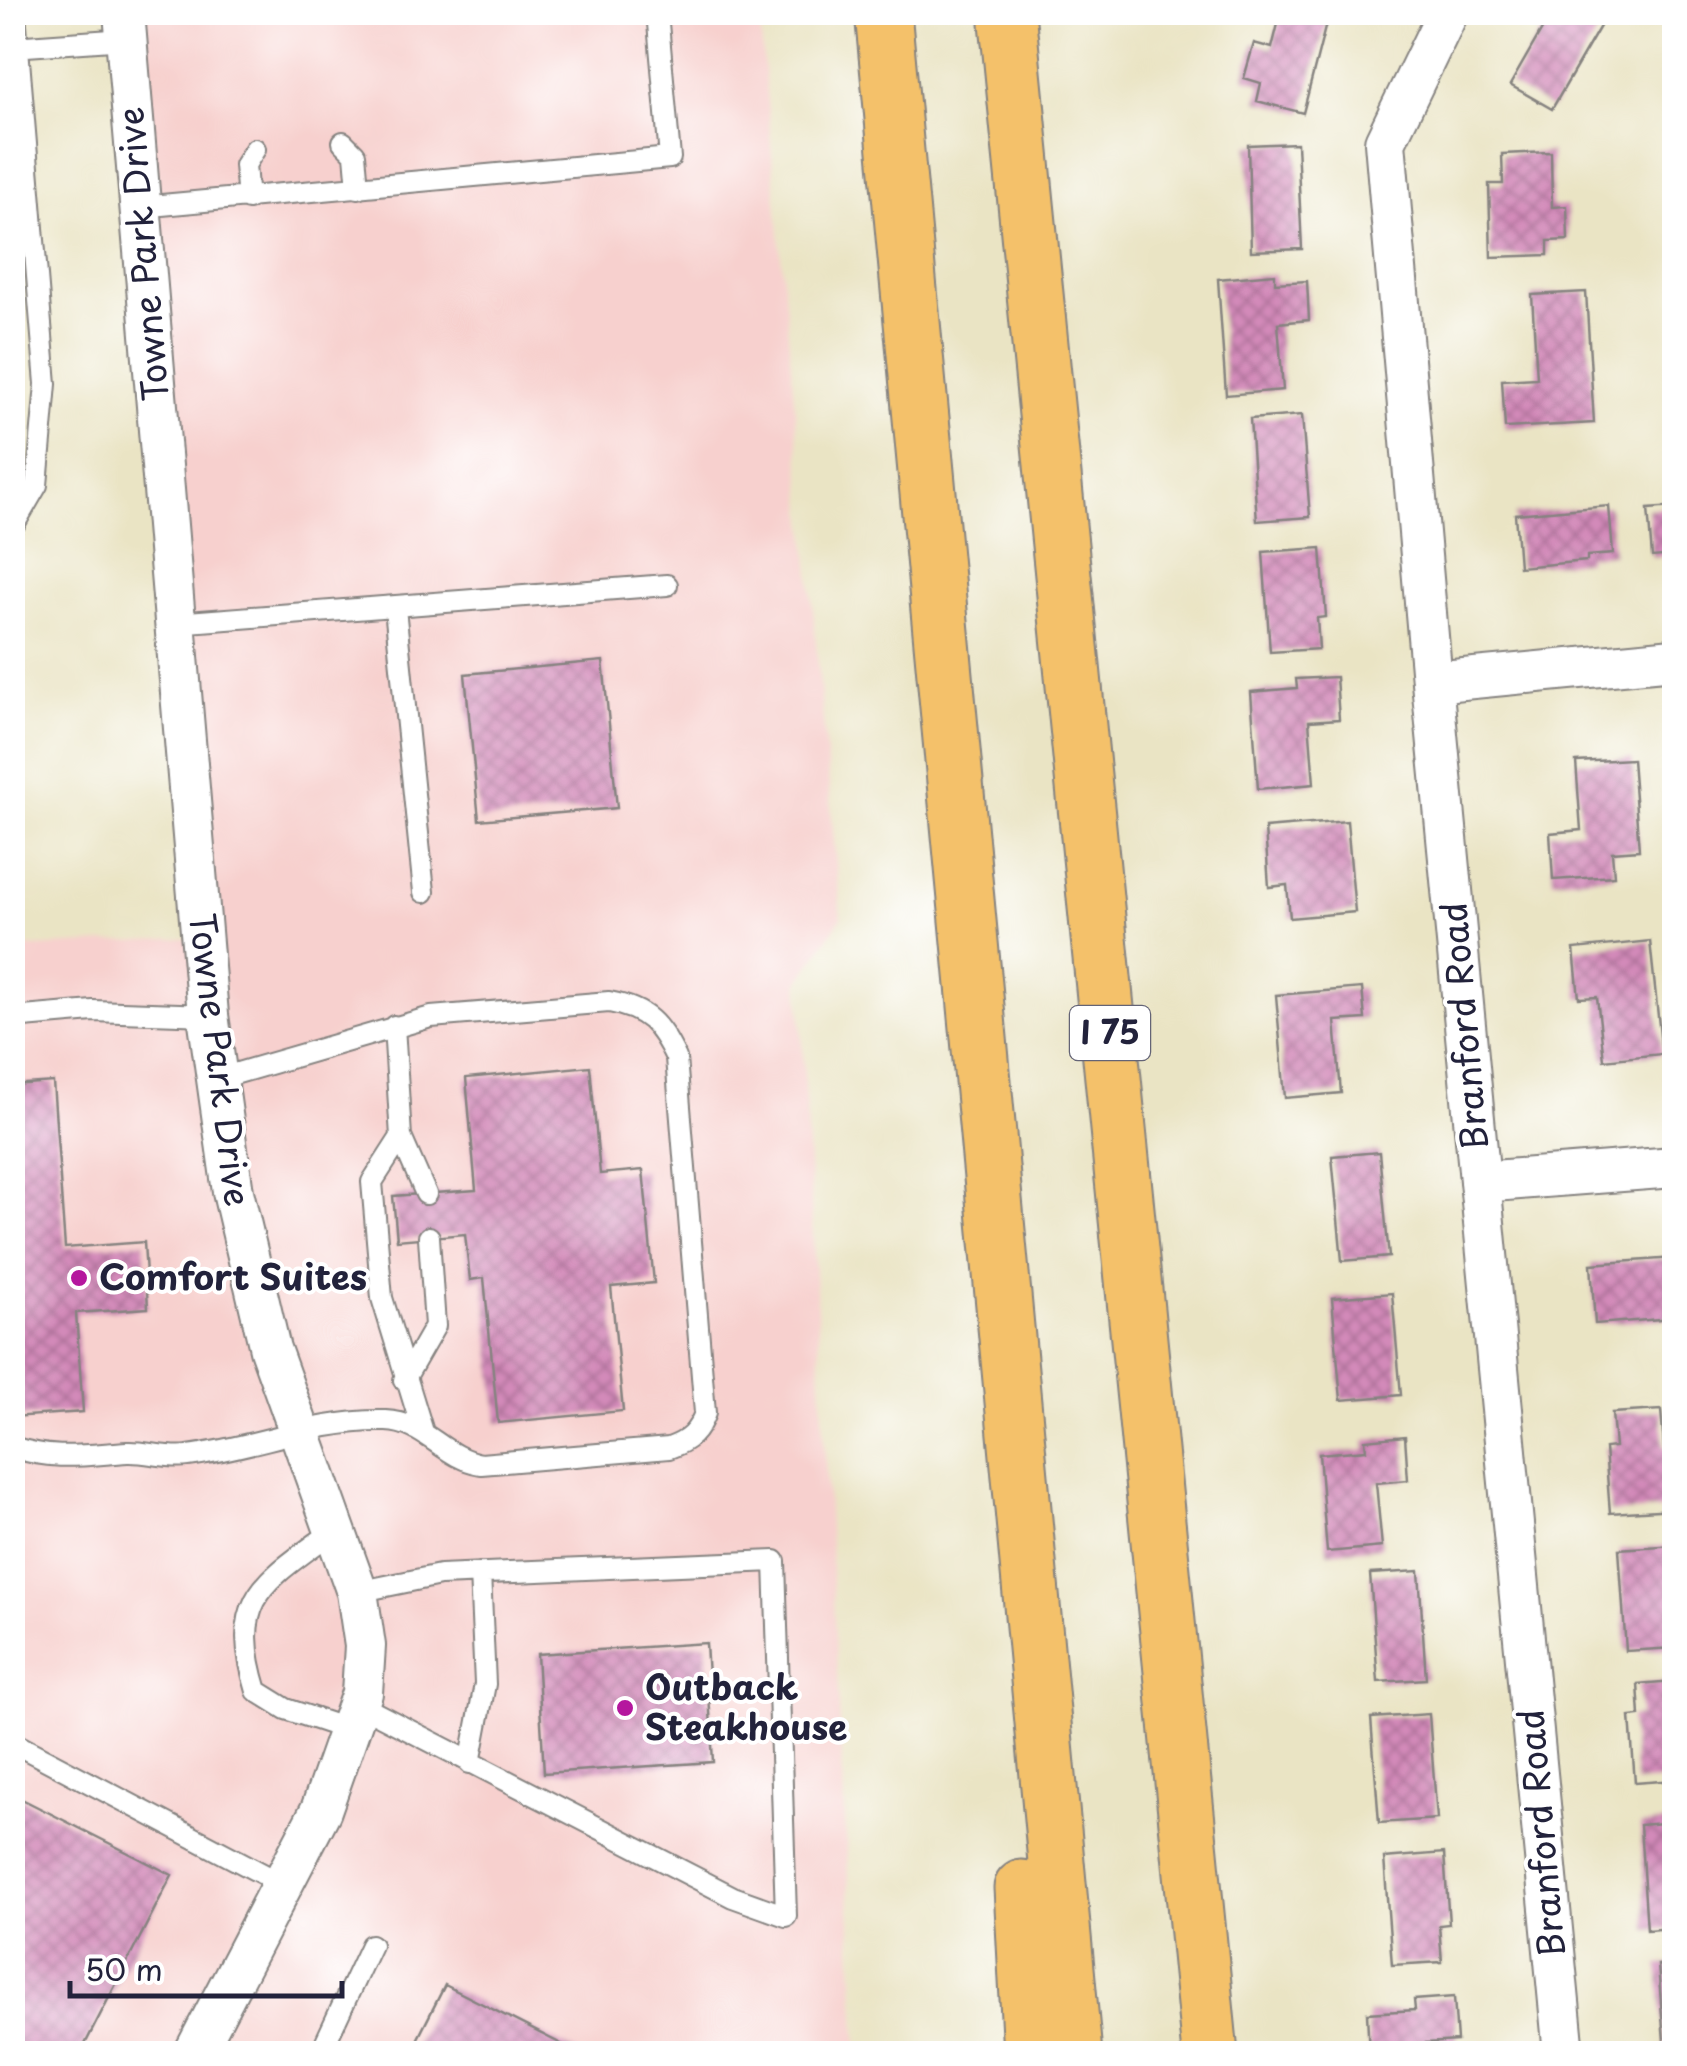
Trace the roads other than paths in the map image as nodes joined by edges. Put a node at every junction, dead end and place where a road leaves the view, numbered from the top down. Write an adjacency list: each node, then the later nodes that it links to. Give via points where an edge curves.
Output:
1 (15, 12): 7 (lane)
2 (657, 12): 10 (lane, via 670,158)
3 (883, 12): 32 (highway)
4 (1008, 12): 40 (highway, I 75)
5 (1448, 12): 18 (street, Branford Road, via 1385,142)
6 (125, 26): 7 (lane); 12 (street, Towne Park Drive)
7 (15, 47): 13 (lane, via 46,384 37,485)
8 (344, 142): 10 (lane, via 355,154)
9 (255, 149): 11 (lane, via 245,165)
10 (358, 188): 11 (lane)
11 (248, 199): 12 (lane)
12 (140, 208): 16 (street, Towne Park Drive)
13 (12, 528)
14 (667, 585): 15 (lane)
15 (395, 608): 16 (lane); 19 (lane)
16 (175, 622): 20 (street, Towne Park Drive)
17 (1674, 660): 18 (street)
18 (1432, 682): 26 (street, Branford Road)
19 (424, 892)
20 (208, 1015): 21 (lane, via 93,1011); 23 (street, Towne Park Drive)
21 (12, 1018)
22 (394, 1026): 23 (lane); 24 (lane); 31 (lane, via 431,1016 609,1002 654,1018 676,1058 705,1412 699,1429 669,1448 481,1464 462,1461)
23 (217, 1079): 30 (street, Towne Park Drive, via 234,1192 270,1350)
24 (401, 1137): 27 (lane); 29 (lane, via 372,1182 382,1298)
25 (1674, 1167): 26 (street)
26 (1480, 1182): 49 (street, Branford Road)
27 (426, 1194)
28 (429, 1237): 29 (lane, via 435,1326)
29 (404, 1380): 31 (lane)
30 (300, 1432): 31 (lane, via 384,1420); 33 (lane, via 184,1457 134,1452 48,1458); 34 (street, Towne Park Drive)
31 (423, 1432)
32 (1013, 1440): 45 (highway, via 1018,1822); 46 (highway)
33 (12, 1447)
34 (336, 1529): 36 (street, Towne Park Drive); 37 (lane, via 268,1579 248,1612 246,1652 257,1692 286,1709)
35 (480, 1573): 36 (lane); 39 (lane, via 485,1684); 39 (lane, via 774,1561 786,1916 733,1897)
36 (357, 1592): 37 (street, Towne Park Drive, via 365,1646)
37 (354, 1717): 39 (lane); 41 (street, Towne Park Drive, via 321,1810)
38 (12, 1742): 41 (lane)
39 (470, 1762)
40 (1185, 1774): 47 (highway, I 75); 48 (highway)
41 (280, 1883): 43 (street, Towne Park Drive)
42 (372, 1945): 44 (lane)
43 (194, 2054)
44 (320, 2054)
45 (1031, 2054)
46 (1074, 2054)
47 (1210, 2054)
48 (1231, 2054)
49 (1564, 2054)

